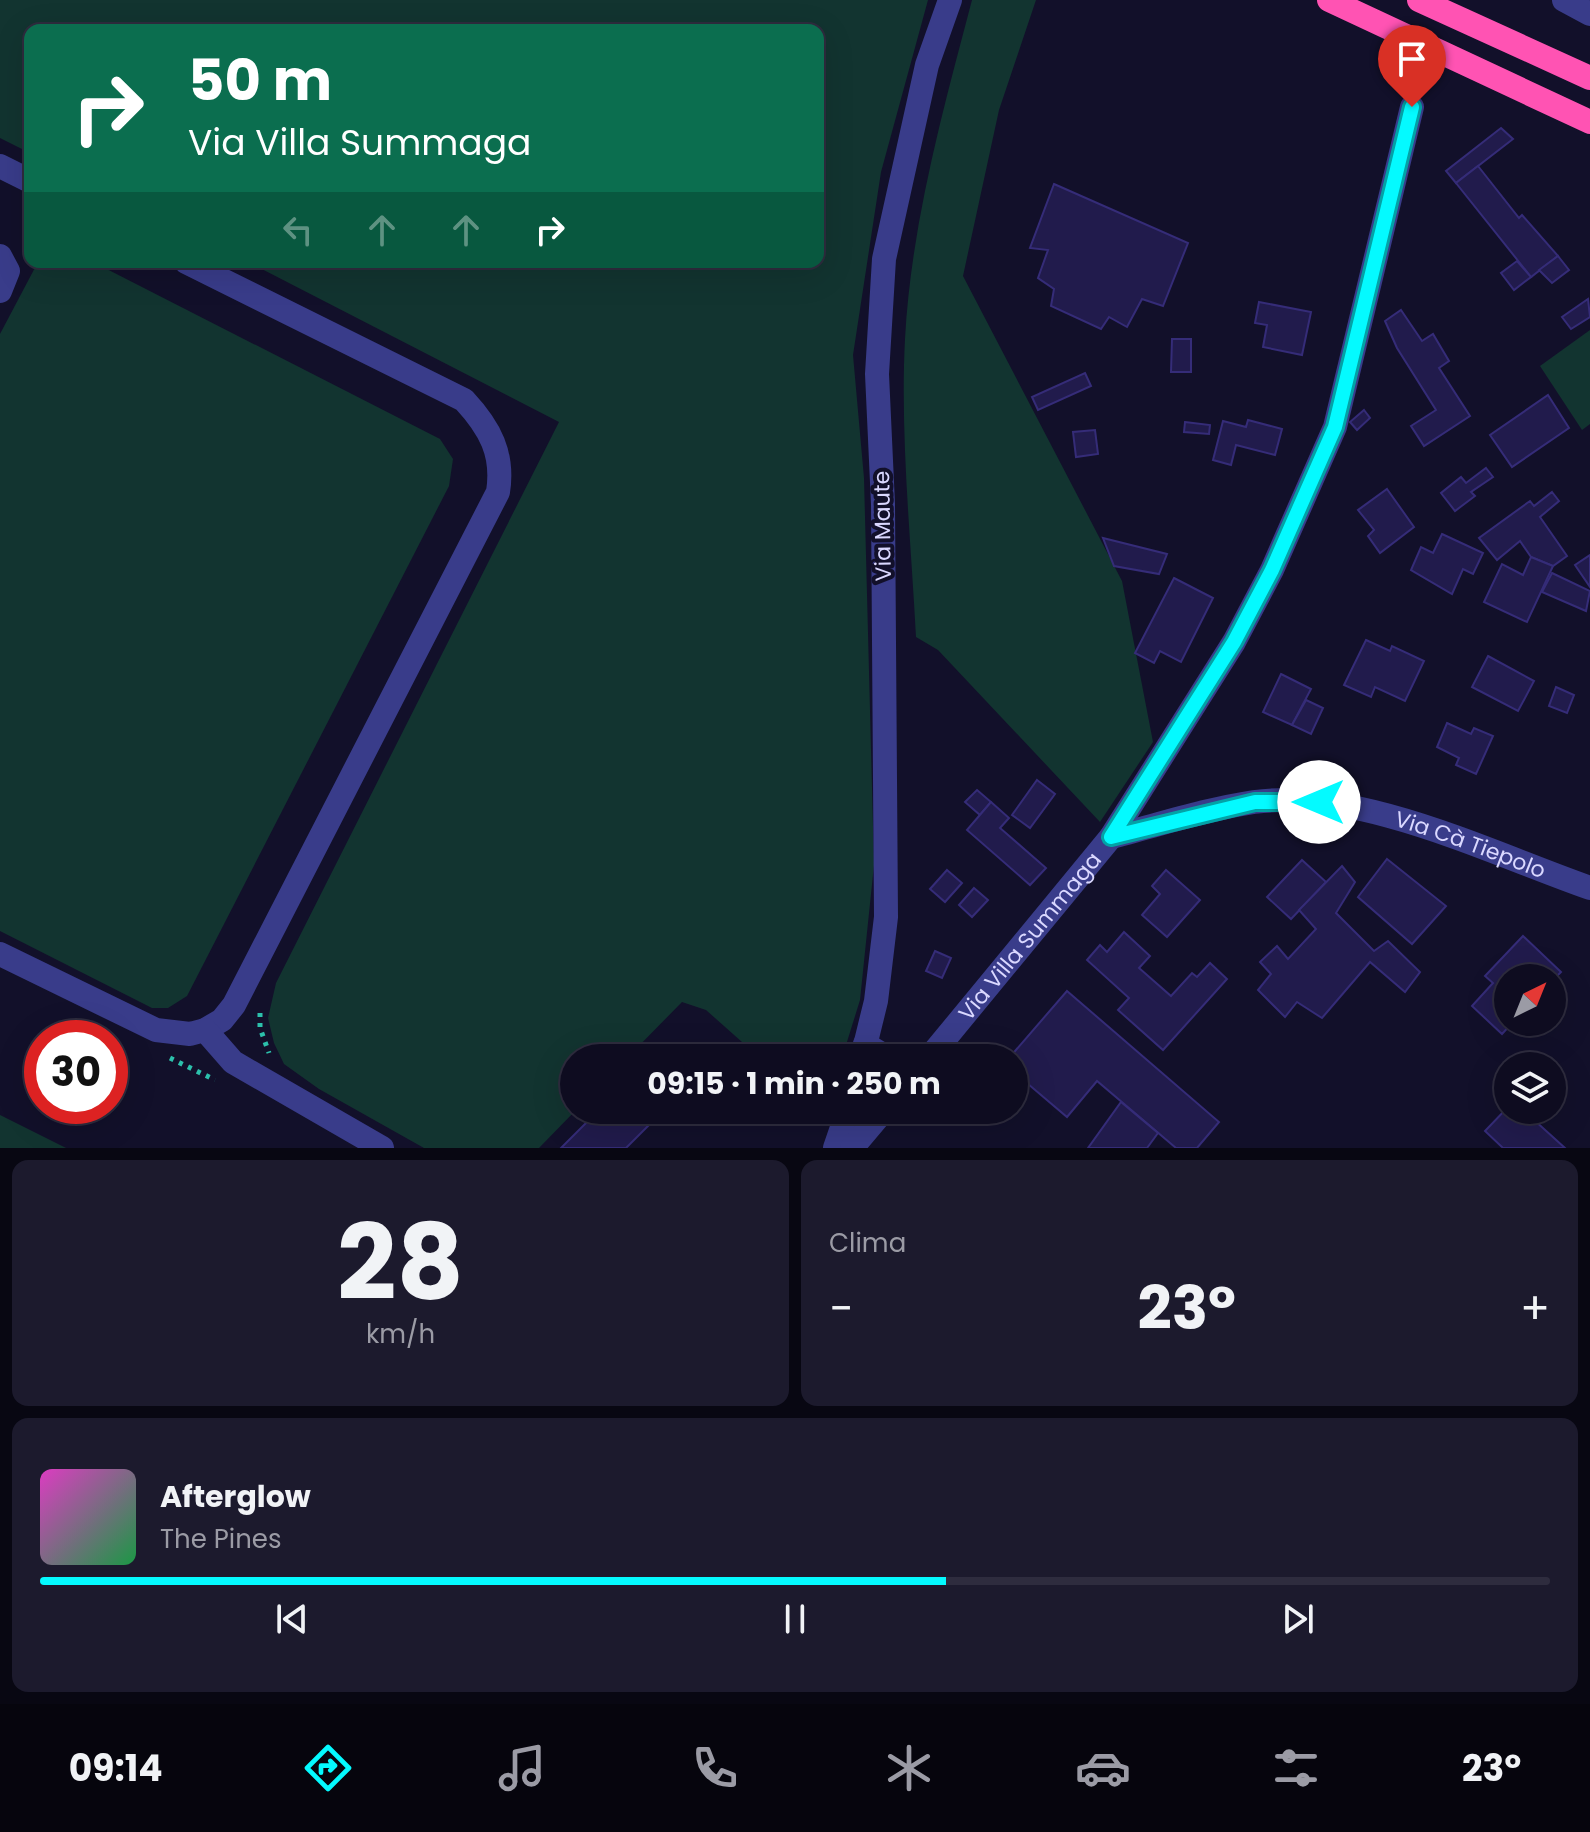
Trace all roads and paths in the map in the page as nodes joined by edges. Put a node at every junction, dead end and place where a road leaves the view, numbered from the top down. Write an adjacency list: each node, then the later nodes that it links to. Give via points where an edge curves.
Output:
1 (950, 0): 19 (street, Via Maute, via 927,65 884,259 877,374 886,903 876,1001)
2 (1329, 0): 8 (highway)
3 (1419, 0): 6 (highway)
4 (1564, 0): 5 (street)
5 (1590, 14)
6 (1590, 78)
7 (1412, 107): 14 (street, Via Villa Summaga, via 1335,427 1234,642)
8 (1590, 122)
9 (0, 166): 10 (street)
10 (24, 178)
11 (0, 256): 13 (street, via 8,271)
12 (198, 268): 18 (street, via 464,400 489,429 501,471 498,492 234,1005)
13 (0, 291)
14 (1111, 837): 15 (street, Via Cà Tiepolo, via 1255,802 1319,802 1385,814); 20 (street, Via Villa Summaga)
15 (1590, 888)
16 (0, 954): 18 (street, via 156,1030)
17 (262, 1006): 23 (path, via 260,1028 284,1075)
18 (205, 1030): 23 (street, via 233,1062)
19 (865, 1044)
20 (941, 1044)
21 (156, 1051): 22 (path)
22 (226, 1086)
23 (277, 1088): 26 (street)
24 (843, 1124): 27 (street)
25 (872, 1124): 28 (street)
26 (382, 1148)
27 (835, 1148)
28 (852, 1148)

